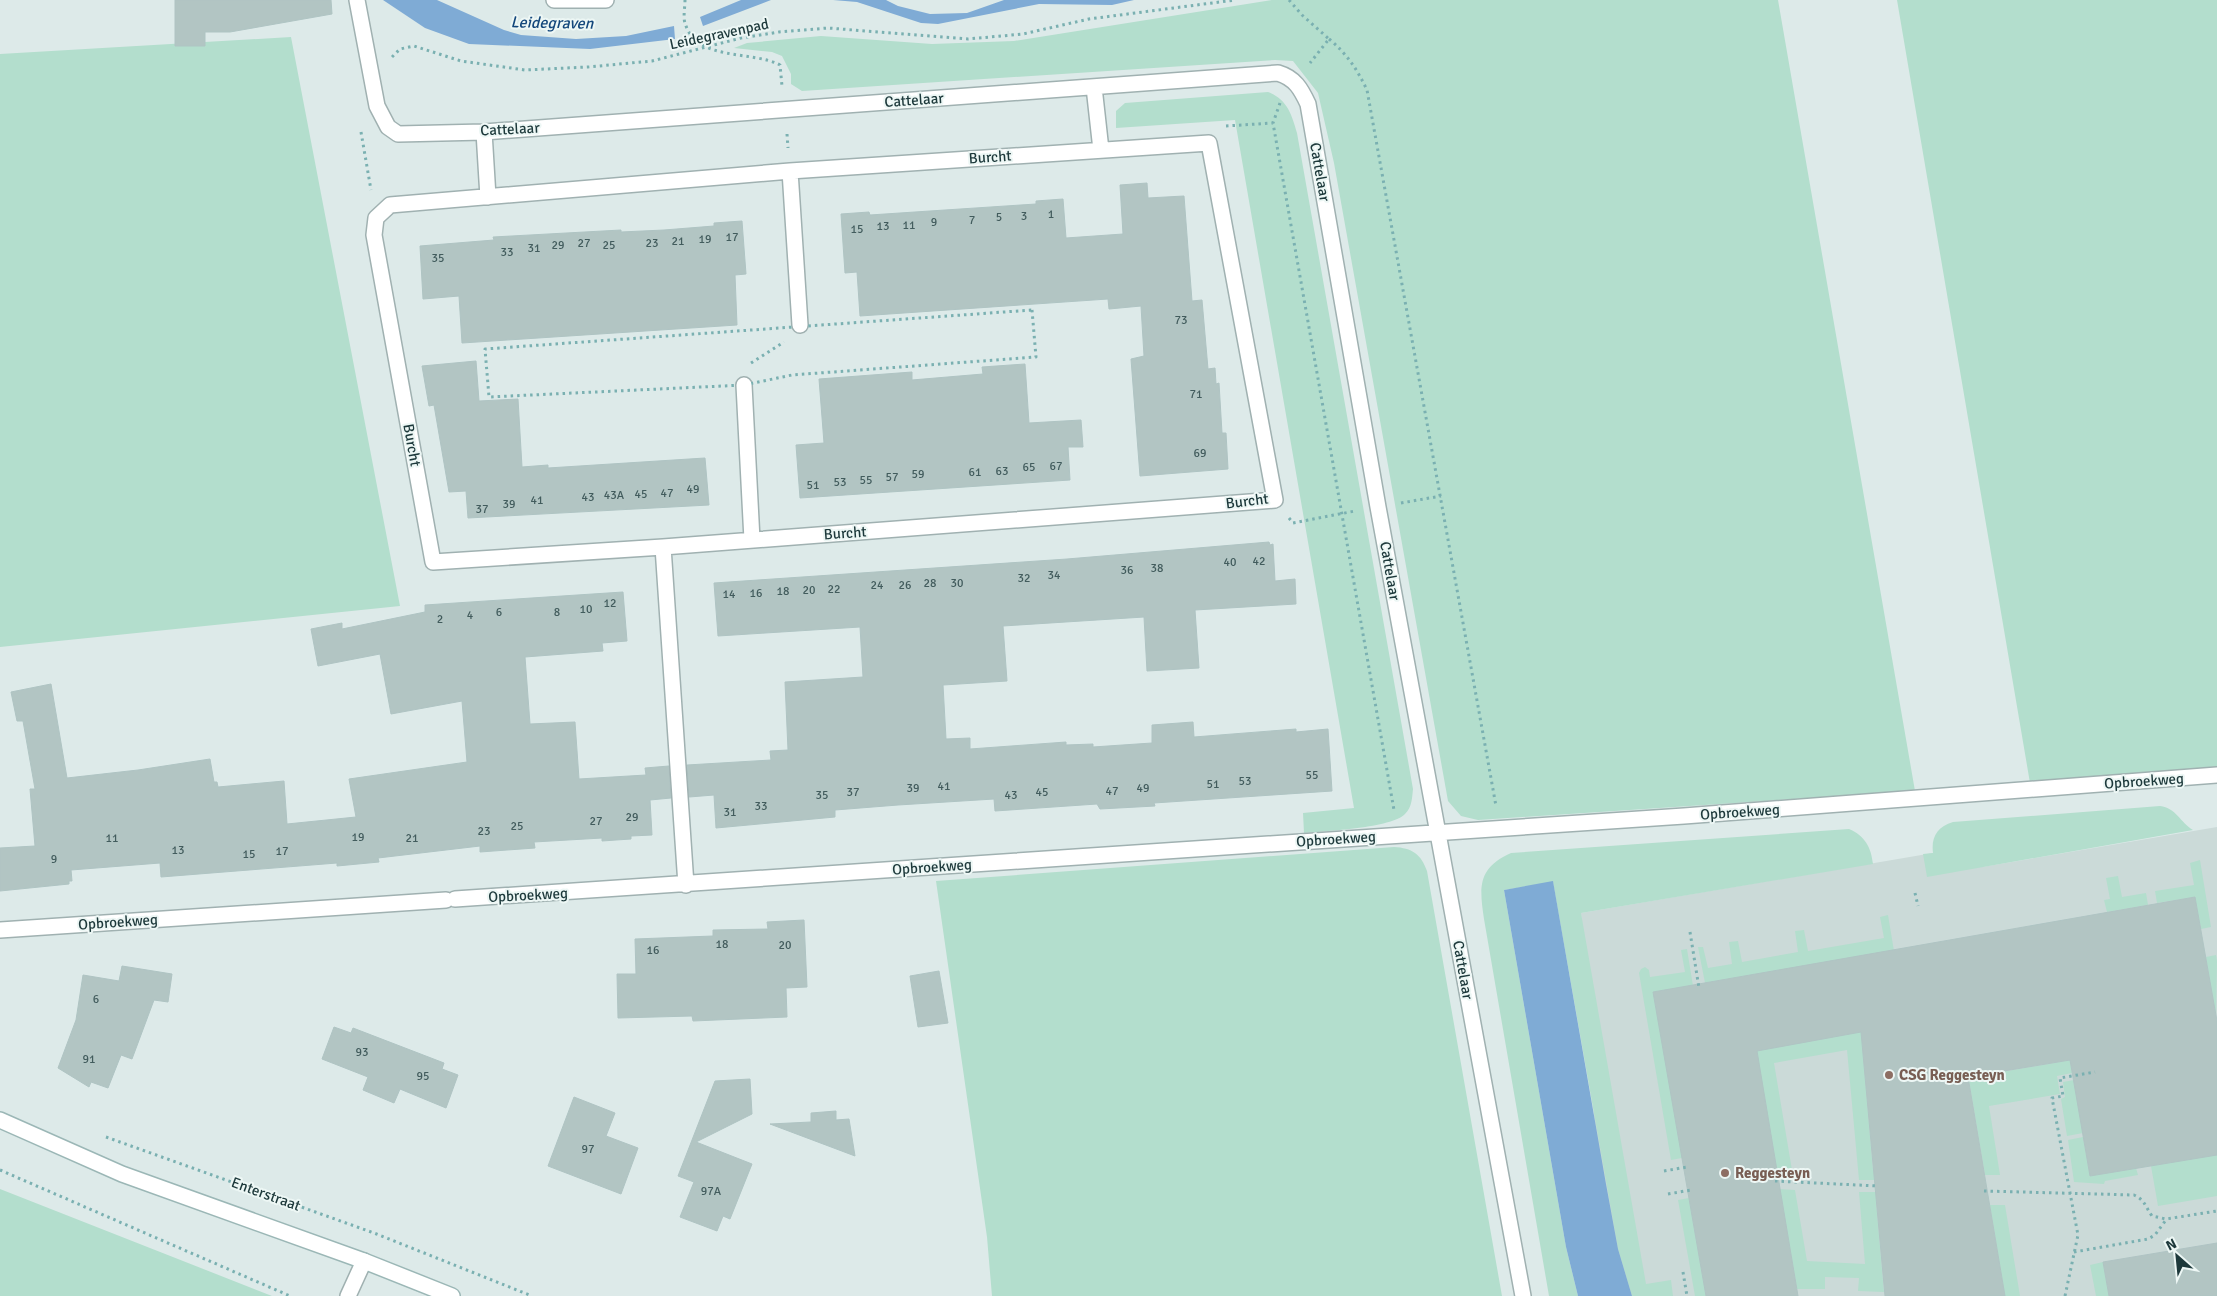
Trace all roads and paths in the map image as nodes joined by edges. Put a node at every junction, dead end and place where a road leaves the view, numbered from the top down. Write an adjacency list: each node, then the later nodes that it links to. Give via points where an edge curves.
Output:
1 (554, 0): 2 (street)
2 (606, 0)
3 (685, 0): 8 (path, via 684,23)
4 (1235, 0): 8 (path, Leidegravenpad, via 1089,19 1023,34 968,39 828,28 741,38)
5 (1288, 0): 7 (path)
6 (357, 3): 9 (street, Cattelaar)
7 (1329, 39): 10 (path); 21 (path, via 1355,65 1367,90)
8 (704, 48): 9 (path, Leidegravenpad, via 652,60 588,68 525,70 461,61 414,46 400,49)
9 (371, 79): 13 (street, Cattelaar, via 381,117 398,134)
10 (1295, 81): 11 (street, Cattelaar, via 1278,72); 12 (path, via 1284,91); 23 (street, Cattelaar, via 1308,104)
11 (1094, 87): 13 (street, Cattelaar); 15 (street)
12 (1273, 123): 14 (path, via 1224,126); 24 (path)
13 (484, 132): 17 (street)
14 (1209, 144): 15 (street, Burcht); 22 (street, Burcht)
15 (1101, 150): 16 (street, Burcht)
16 (790, 171): 17 (street, Burcht); 18 (street)
17 (488, 197): 26 (street, Burcht, via 390,205 376,218 374,235 433,562)
18 (796, 332): 19 (path); 20 (path, via 1032,310 1036,357); 20 (path, via 485,349 489,397)
19 (746, 366)
20 (744, 380): 25 (street)
21 (1441, 496): 23 (path); 28 (path)
22 (1275, 500): 24 (path, via 1293,523); 25 (street, Burcht)
23 (1378, 507): 24 (path); 29 (street, Cattelaar)
24 (1341, 514): 30 (path)
25 (752, 540): 26 (street, Burcht)
26 (663, 547): 31 (street)
27 (2217, 775): 28 (street, Opbroekweg)
28 (1500, 828): 29 (street, Opbroekweg)
29 (1438, 831): 30 (street, Opbroekweg); 58 (street, Cattelaar)
30 (1398, 834): 31 (street, Opbroekweg)
31 (686, 885): 34 (street, Opbroekweg)
32 (1915, 893): 33 (path)
33 (1918, 906)
34 (0, 930)
35 (1690, 932): 36 (path)
36 (1699, 988)
37 (2095, 1072): 47 (path, via 2060,1078 2063,1096 2052,1098)
38 (0, 1120): 52 (street, Enterstraat, via 122,1174)
39 (99, 1134): 57 (path, Enterstraat, via 374,1233)
40 (1688, 1167): 42 (path)
41 (0, 1170): 54 (path)
42 (1664, 1171)
43 (1775, 1181): 44 (path)
44 (1878, 1186)
45 (1691, 1190): 48 (path)
46 (1984, 1191): 47 (path)
47 (2070, 1193): 50 (path, via 2134,1195 2146,1204 2152,1216); 51 (path, via 2078,1235)
48 (1668, 1194)
49 (2217, 1211): 50 (path)
50 (2166, 1219): 51 (path, via 2156,1235 2148,1240)
51 (2074, 1252): 60 (path)
52 (364, 1261): 55 (street); 56 (street, Enterstraat)
53 (1683, 1272): 59 (path)
54 (290, 1296)
55 (348, 1296)
56 (452, 1296)
57 (532, 1296)
58 (1523, 1296)
59 (1687, 1296)
60 (2065, 1296)

